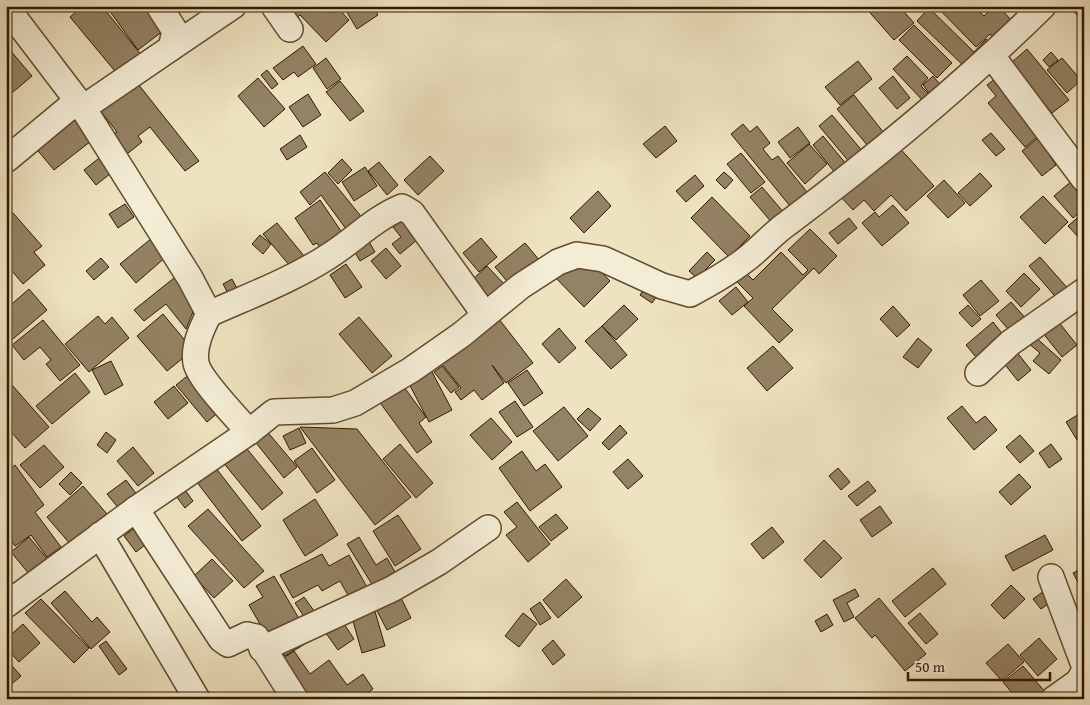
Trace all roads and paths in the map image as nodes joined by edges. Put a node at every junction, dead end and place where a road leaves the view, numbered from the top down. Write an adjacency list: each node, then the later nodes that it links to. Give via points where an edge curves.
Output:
1 (160, 6): 7 (street, via 175,31)
2 (233, 6): 7 (street)
3 (274, 6): 6 (street)
4 (1043, 6): 8 (street)
5 (14, 14): 9 (street)
6 (290, 29)
7 (171, 48): 9 (street)
8 (992, 56): 11 (street); 14 (street, via 857,171 714,282 690,294 662,286 603,258 577,256 558,262)
9 (83, 108): 10 (street, via 71,106); 13 (street, via 190,278)
10 (6, 160)
11 (1084, 179)
12 (1084, 291): 15 (street, via 1010,343)
13 (209, 314): 14 (street, via 302,272 402,207 412,213); 16 (street, via 199,334 196,364 214,393)
14 (485, 315): 16 (street, via 411,370 355,403 333,410 274,412)
15 (978, 374)
16 (249, 432): 17 (street)
17 (136, 508): 19 (street); 22 (street, via 221,639 228,644 251,634)
18 (488, 528): 22 (street, via 392,589)
19 (100, 535): 21 (street); 25 (street)
20 (1051, 577): 23 (street)
21 (6, 605)
22 (262, 648): 26 (street)
23 (1084, 665)
24 (1084, 672): 27 (street, via 1078,682)
25 (197, 699)
26 (295, 699)
27 (1054, 699)

